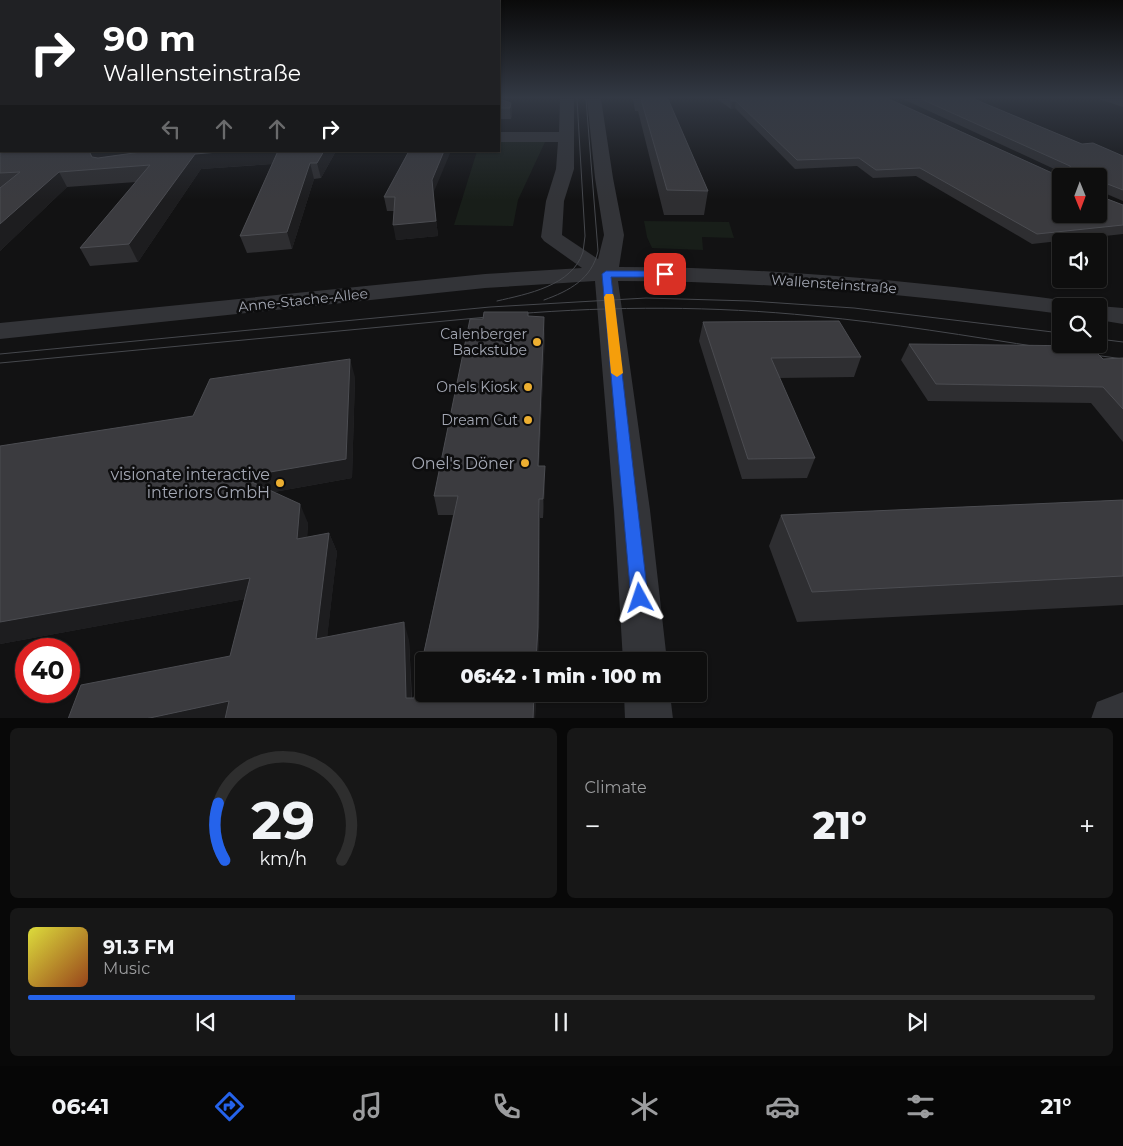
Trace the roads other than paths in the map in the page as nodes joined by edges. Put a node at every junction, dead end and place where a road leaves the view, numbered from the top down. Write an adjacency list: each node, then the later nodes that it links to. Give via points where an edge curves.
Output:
1 (567, 133): 4 (street)
2 (598, 133): 5 (street, via 614,236)
3 (500, 137): 4 (street)
4 (567, 137): 5 (street, via 565,169 555,202 551,237)
5 (606, 274): 6 (street, Wallensteinstraße, via 684,274 832,282); 9 (street, Anne-Stache-Allee, via 393,291); 10 (street)
6 (1052, 306)
7 (1107, 313): 8 (street)
8 (1123, 316)
9 (0, 331)
10 (644, 652)
11 (648, 702): 13 (street)
12 (1123, 716): 14 (street)
13 (649, 718)
14 (1114, 718)

